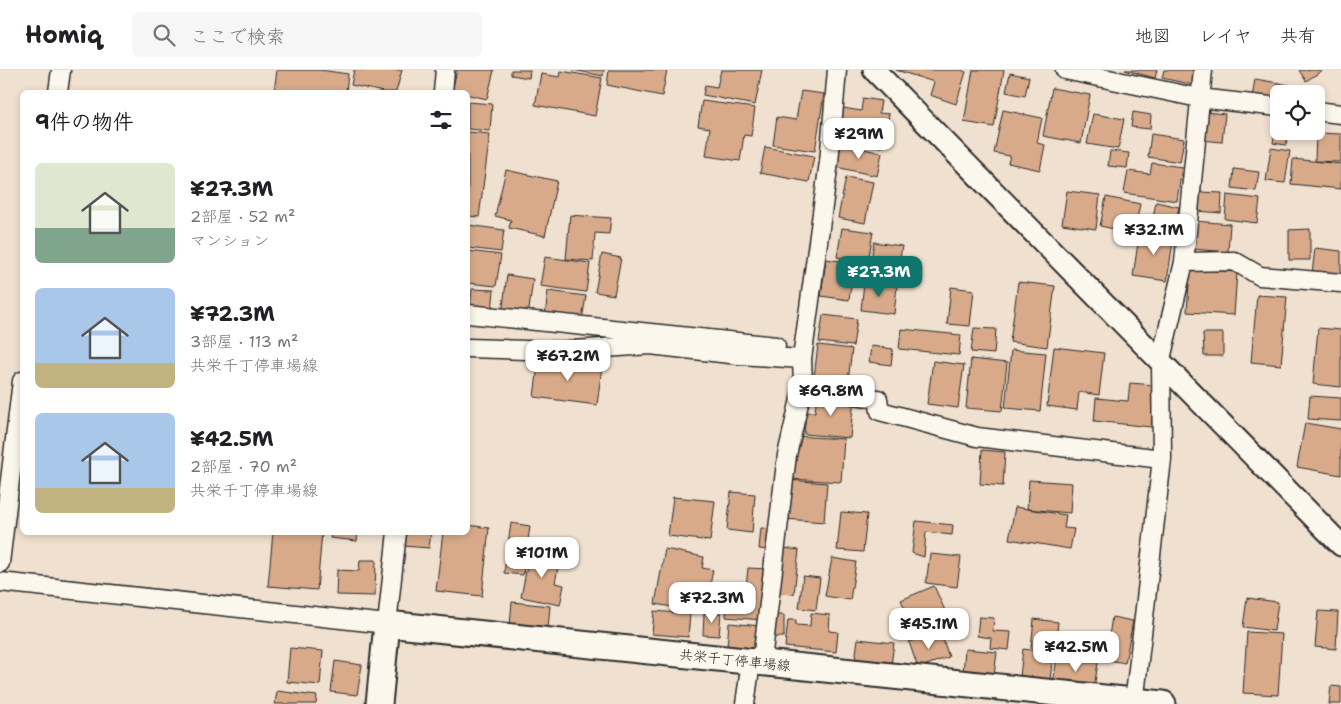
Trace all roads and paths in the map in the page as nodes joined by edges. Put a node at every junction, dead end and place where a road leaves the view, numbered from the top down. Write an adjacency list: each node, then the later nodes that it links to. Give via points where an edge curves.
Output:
1 (61, 70): 7 (street)
2 (445, 70): 8 (street)
3 (837, 70): 17 (street, via 830,162)
4 (874, 70): 18 (street)
5 (1065, 70): 9 (street)
6 (1202, 70): 9 (street)
7 (58, 90)
8 (443, 90)
9 (1199, 98): 10 (street); 13 (street)
10 (1270, 106)
11 (1325, 112): 12 (street)
12 (1341, 114)
13 (1184, 262): 14 (street, via 1234,261 1260,276); 18 (street)
14 (1341, 283)
15 (470, 314): 17 (street)
16 (470, 348): 17 (street, via 558,352 650,344 739,355)
17 (803, 354): 19 (street)
18 (1161, 359): 21 (street); 23 (street)
19 (803, 386): 21 (street, via 878,399 880,411 977,437); 27 (street, via 787,455 763,652)
20 (20, 398): 24 (street)
21 (1162, 459): 28 (street)
22 (398, 535): 26 (street)
23 (1341, 545)
24 (0, 563)
25 (0, 582): 26 (street)
26 (387, 624): 27 (main road, 共栄千丁停車場線); 29 (main road)
27 (751, 662): 28 (main road, 共栄千丁停車場線); 30 (street)
28 (1134, 703): 31 (main road, 共栄千丁停車場線)
29 (379, 704)
30 (745, 704)
31 (1163, 704)

